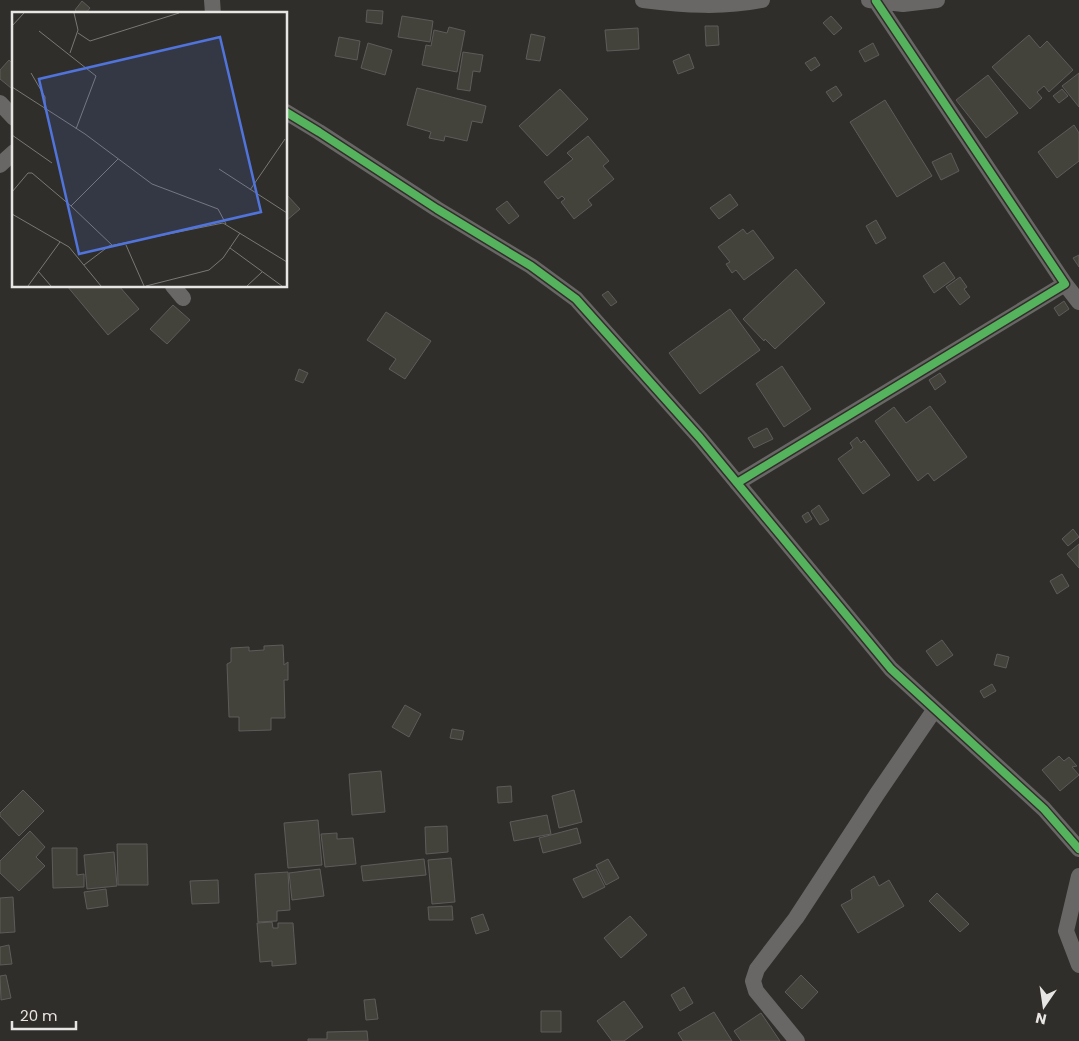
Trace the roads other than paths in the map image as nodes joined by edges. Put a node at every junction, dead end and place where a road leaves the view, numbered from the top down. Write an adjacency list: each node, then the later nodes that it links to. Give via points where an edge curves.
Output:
1 (643, 0): 2 (street, via 690,6 739,5)
2 (762, 0)
3 (937, 0): 4 (street, via 903,4)
4 (871, 1): 10 (street)
5 (0, 103): 7 (street)
6 (288, 113): 12 (street, via 437,210 531,266 576,299)
7 (12, 116)
8 (12, 154): 9 (street)
9 (0, 165)
10 (1065, 284): 11 (street); 12 (street)
11 (1079, 302)
12 (737, 483): 13 (street, via 891,669)
13 (935, 710): 14 (street, via 1044,809); 17 (street, via 796,918 757,969 753,981 756,991)
14 (1079, 849)
15 (1079, 876): 16 (street, via 1066,931)
16 (1079, 965)
17 (797, 1041)

